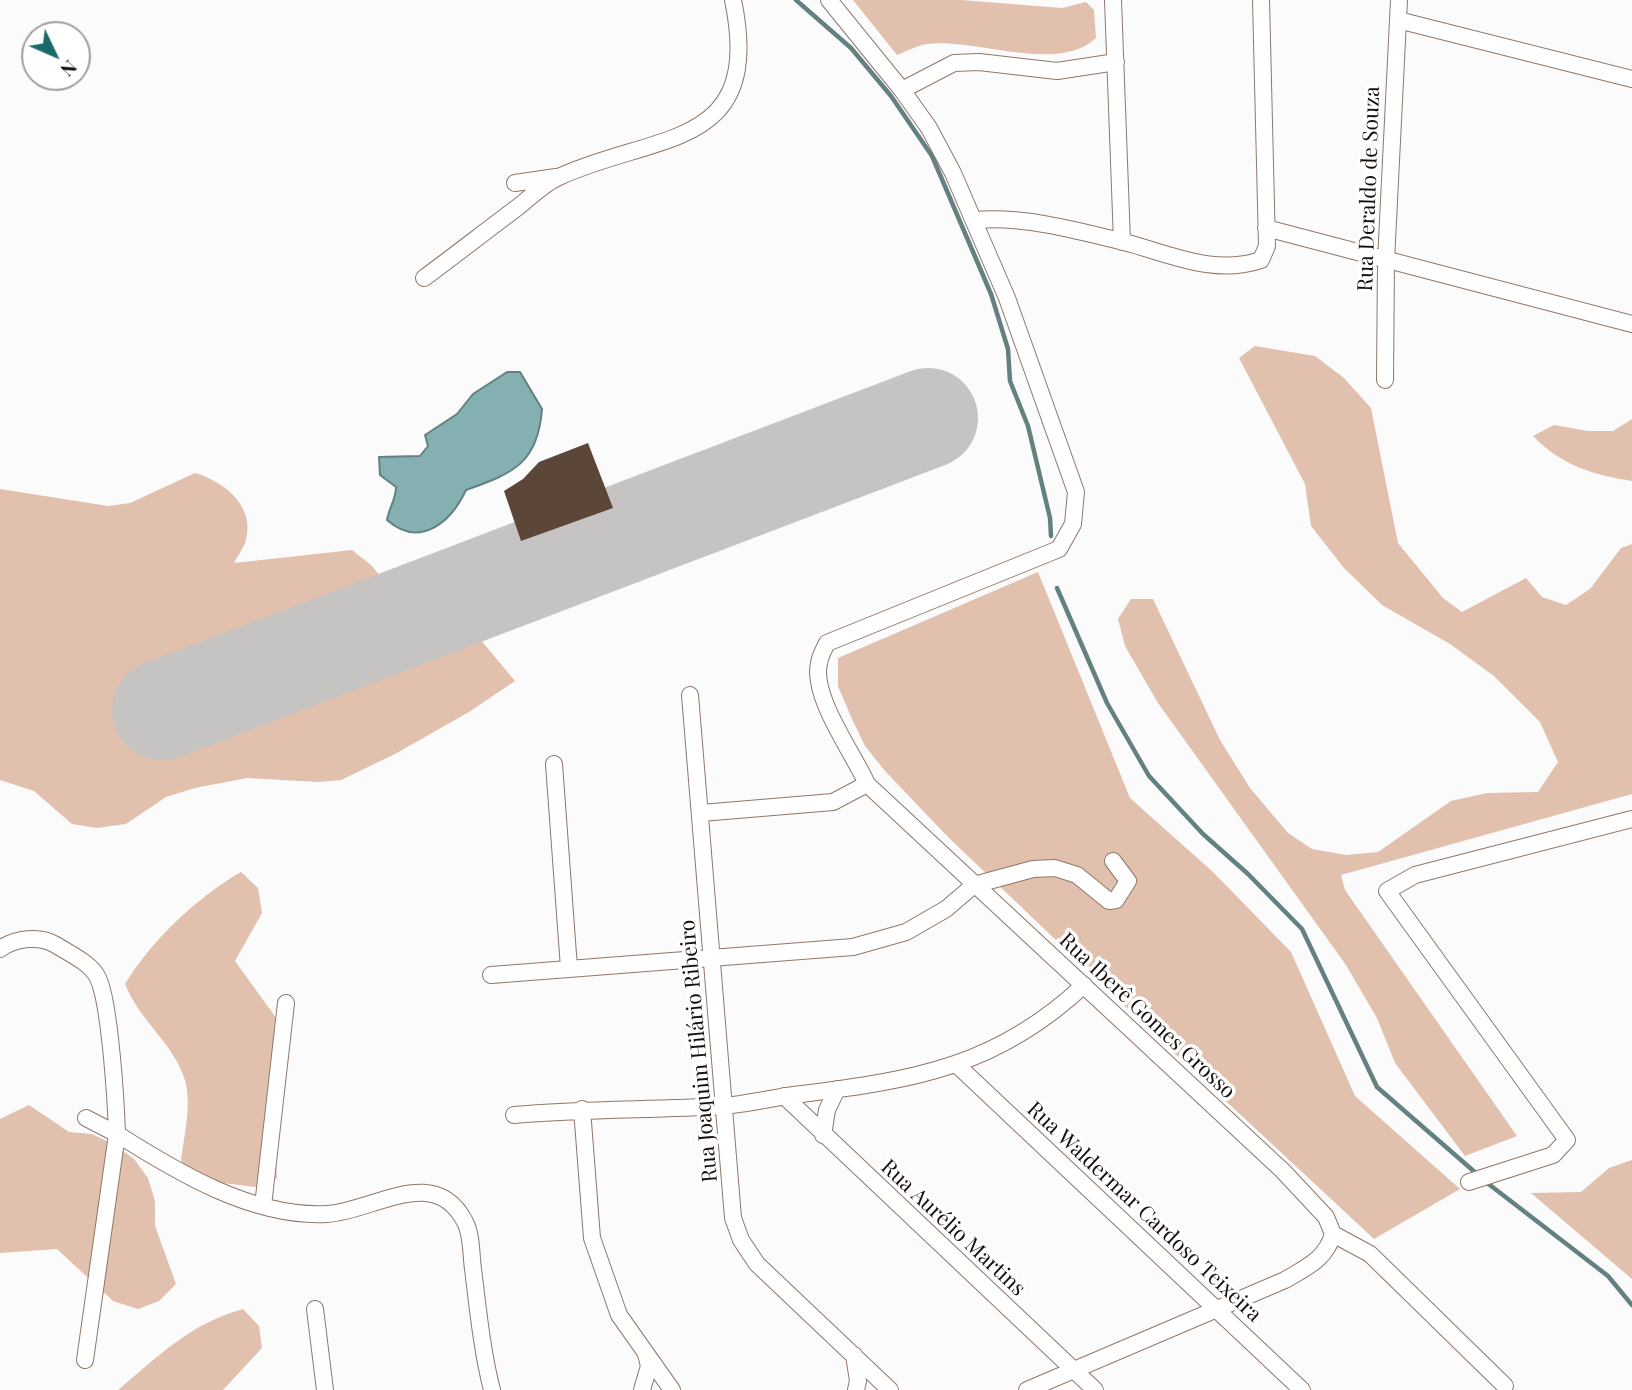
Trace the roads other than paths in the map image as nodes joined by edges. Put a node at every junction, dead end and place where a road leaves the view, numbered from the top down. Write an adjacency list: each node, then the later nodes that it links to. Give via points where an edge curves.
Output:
1 (733, 0): 10 (street, via 741,39 740,61 732,92 720,109 705,123 671,140)
2 (830, 0): 9 (street)
3 (1113, 0): 7 (street)
4 (1261, 0): 13 (street)
5 (1399, 0): 6 (street, Rua Deraldo de Souza)
6 (1398, 20): 8 (street); 15 (street, Rua Deraldo de Souza)
7 (1116, 62): 9 (street, via 1057,71 954,63); 14 (street)
8 (1632, 79)
9 (902, 90): 12 (street, via 929,128)
10 (559, 176): 11 (street); 16 (street)
11 (515, 183)
12 (975, 220): 14 (street, via 1007,218); 21 (street, Rua Iberê Gomes Grosso, via 1036,373 1076,492 1073,524 1059,549 827,643 818,665 823,696)
13 (1266, 228): 14 (street, via 1267,246 1261,260 1238,267 1212,267); 15 (street)
14 (1122, 242)
15 (1386, 261): 17 (street); 18 (street, Rua Deraldo de Souza)
16 (424, 278)
17 (1632, 324)
18 (1385, 380)
19 (690, 695): 22 (street, Rua Joaquim Hilário Ribeiro)
20 (554, 764): 28 (street)
21 (867, 784): 22 (street, via 833,802); 25 (street, Rua Iberê Gomes Grosso)
22 (701, 813): 27 (street, Rua Joaquim Hilário Ribeiro)
23 (1632, 819): 41 (street, via 1415,875 1387,891 1567,1140 1553,1155)
24 (1113, 861): 25 (street, via 1128,881 1116,900 1109,901 1077,875 1055,868 1033,869)
25 (974, 886): 27 (street, via 906,932 853,947); 30 (street, Rua Iberê Gomes Grosso)
26 (0, 949): 39 (street, via 26,939 50,942 87,965 98,978)
27 (712, 958): 28 (street); 35 (street, Rua Joaquim Hilário Ribeiro)
28 (569, 968): 29 (street)
29 (491, 975)
30 (1084, 985): 32 (street, via 1013,1040); 43 (street, Rua Iberê Gomes Grosso, via 1283,1171 1326,1217)
31 (286, 1003): 42 (street)
32 (957, 1065): 33 (street, via 879,1085); 44 (street, Rua Waldermar Cardoso Teixeira)
33 (837, 1089): 34 (street); 40 (street)
34 (784, 1096): 35 (street); 40 (street, Rua Aurélio Martins)
35 (725, 1105): 36 (street); 47 (street, Rua Joaquim Hilário Ribeiro, via 733,1218 741,1240 757,1264)
36 (582, 1109): 37 (street); 46 (street, via 592,1238 619,1315)
37 (514, 1115)
38 (86, 1118): 39 (street)
39 (117, 1134): 42 (street, via 193,1177); 48 (street)
40 (823, 1135): 49 (street, Rua Aurélio Martins)
41 (1469, 1182)
42 (263, 1206): 52 (street, via 290,1214 330,1214 408,1193 429,1191 444,1197 467,1225)
43 (1333, 1234): 44 (street, via 1329,1249 1317,1262); 50 (street, Rua Iberê Gomes Grosso, via 1370,1254)
44 (1216, 1308): 49 (street); 59 (street, Rua Waldermar Cardoso Teixeira)
45 (315, 1309): 51 (street)
46 (646, 1352): 53 (street, via 649,1366); 54 (street)
47 (854, 1355): 55 (street); 56 (street, Rua Joaquim Hilário Ribeiro)
48 (85, 1360)
49 (1075, 1371): 57 (street); 58 (street, Rua Aurélio Martins)
50 (1505, 1387)
51 (325, 1390)
52 (492, 1390)
53 (642, 1390)
54 (672, 1390)
55 (856, 1390)
56 (890, 1390)
57 (1027, 1390)
58 (1095, 1390)
59 (1302, 1390)

